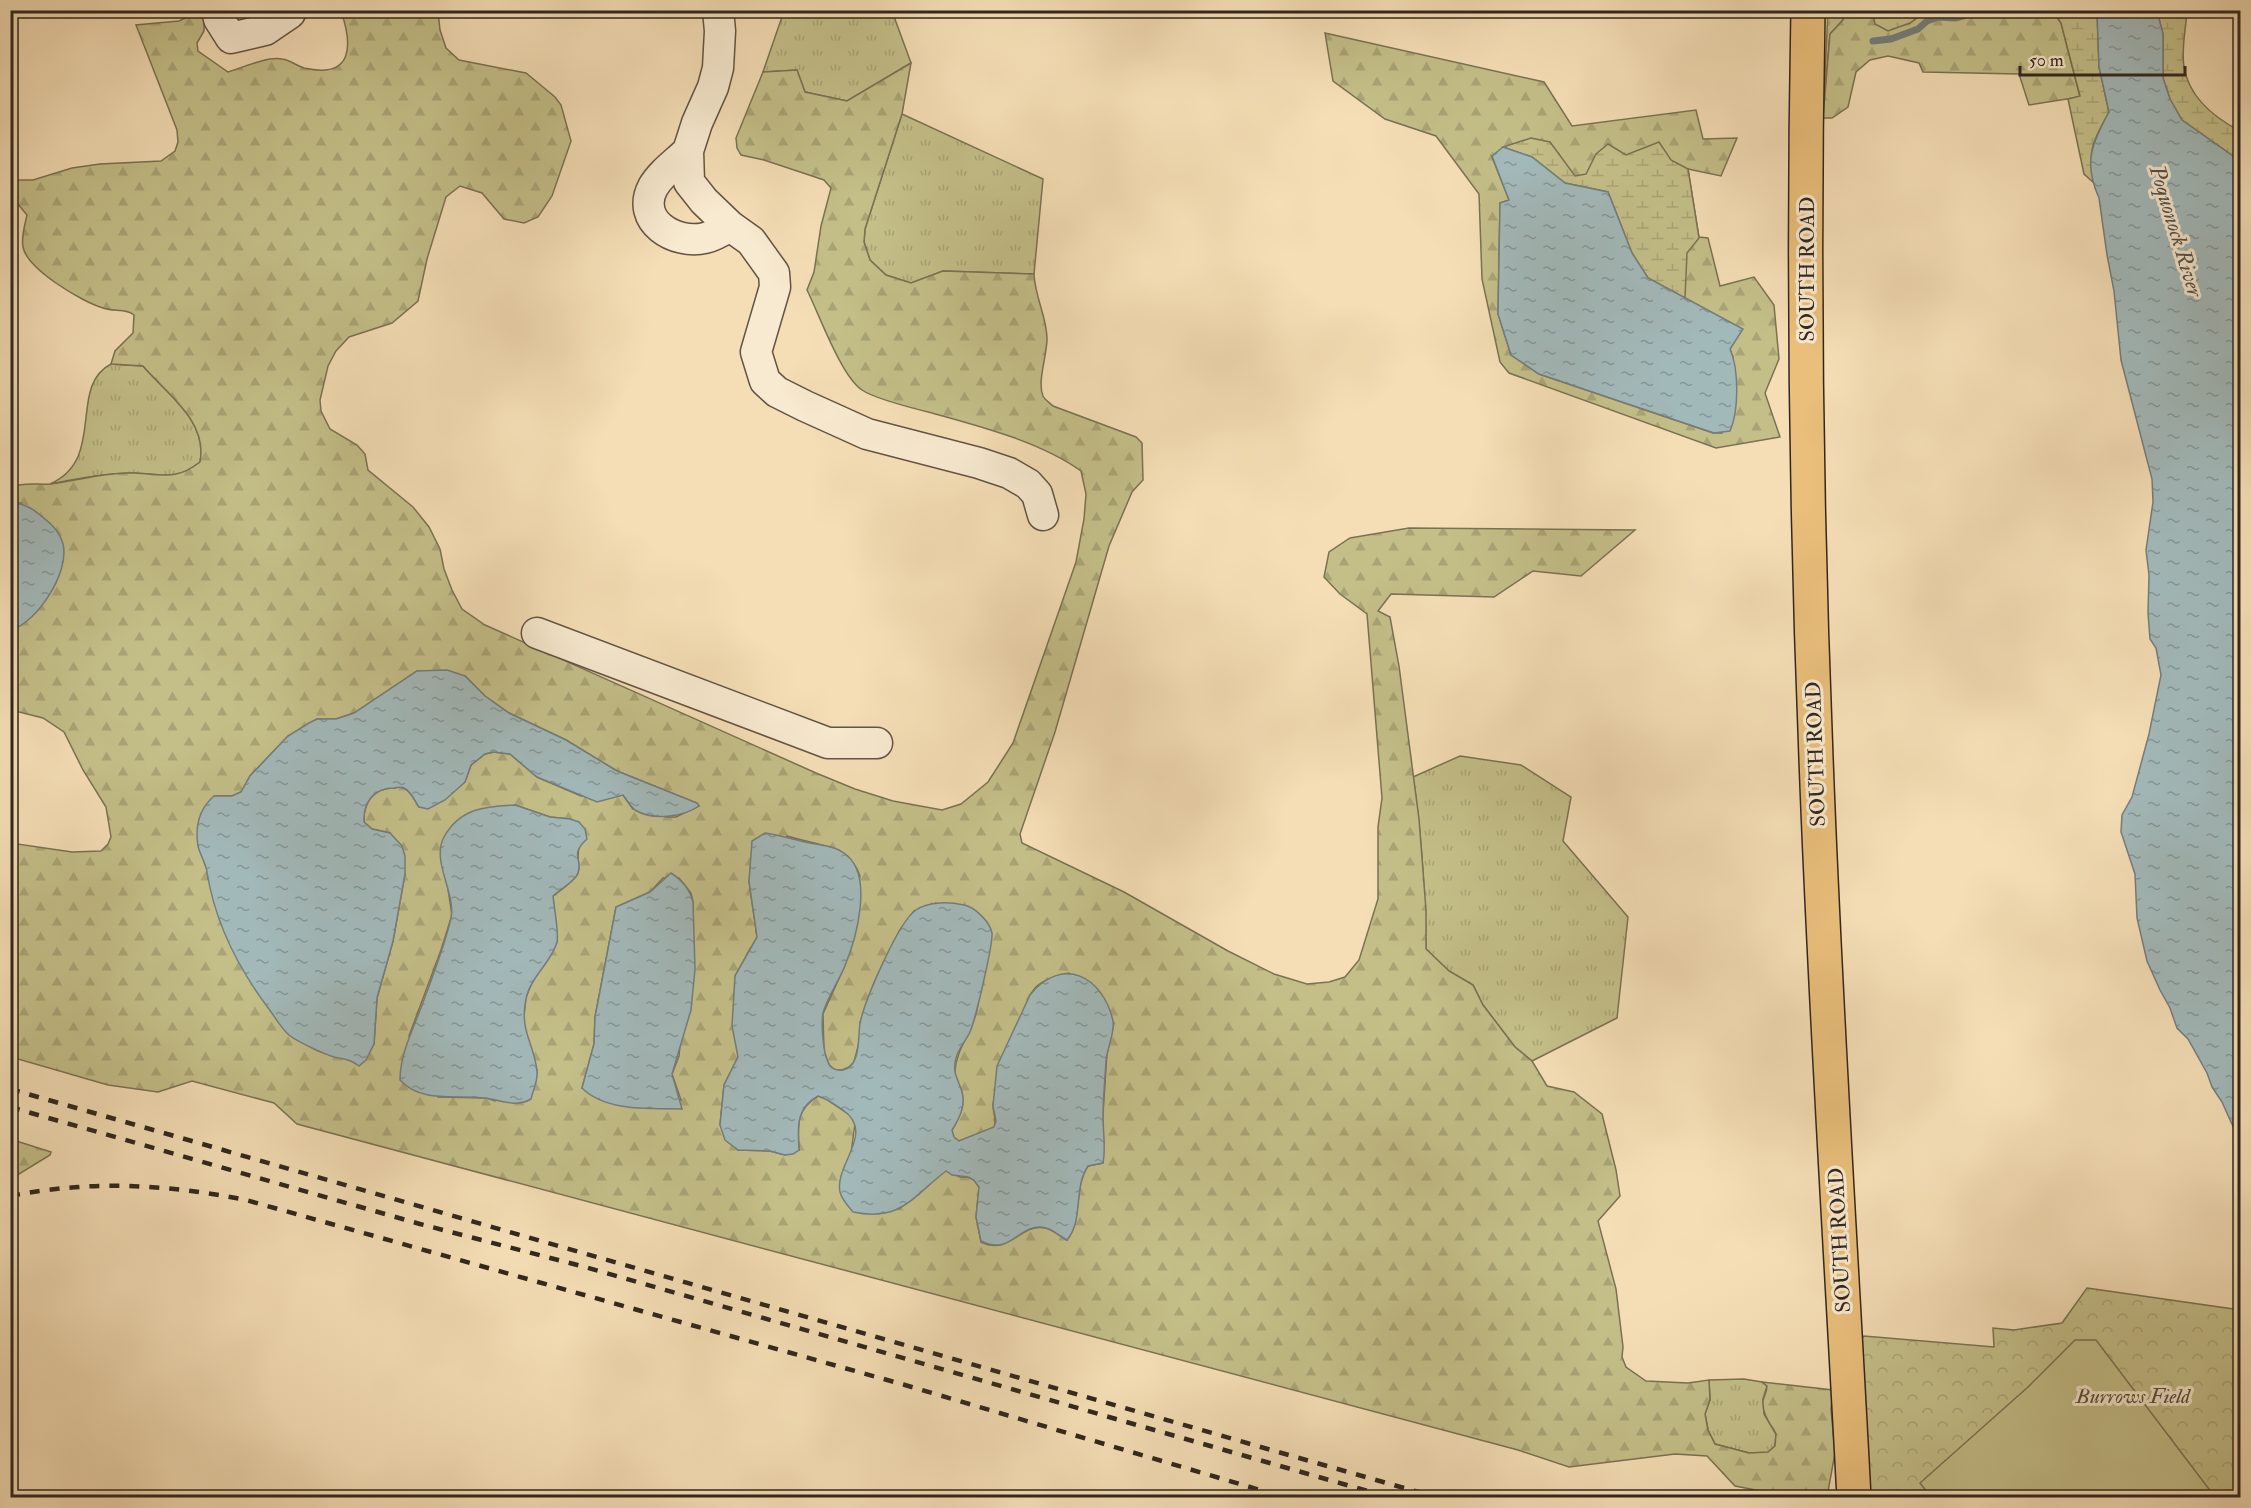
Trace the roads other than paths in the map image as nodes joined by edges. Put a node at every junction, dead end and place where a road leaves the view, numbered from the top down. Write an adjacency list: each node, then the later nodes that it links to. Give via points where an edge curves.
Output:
1 (218, 10): 5 (lane, via 231,38)
2 (291, 10): 5 (lane)
3 (718, 10): 6 (lane, via 718,68)
4 (1809, 10): 11 (main road, SOUTH ROAD, via 1806,297 1815,756)
5 (263, 20)
6 (688, 151): 7 (lane, via 689,182); 7 (lane, via 653,188 649,213 660,227 679,237 705,238)
7 (730, 226): 8 (lane, via 751,241 774,273 775,287 756,352 765,381 777,392 867,434 1009,473 1037,494)
8 (1044, 515)
9 (537, 633): 10 (lane, via 828,743)
10 (877, 743)
11 (1854, 1497)

